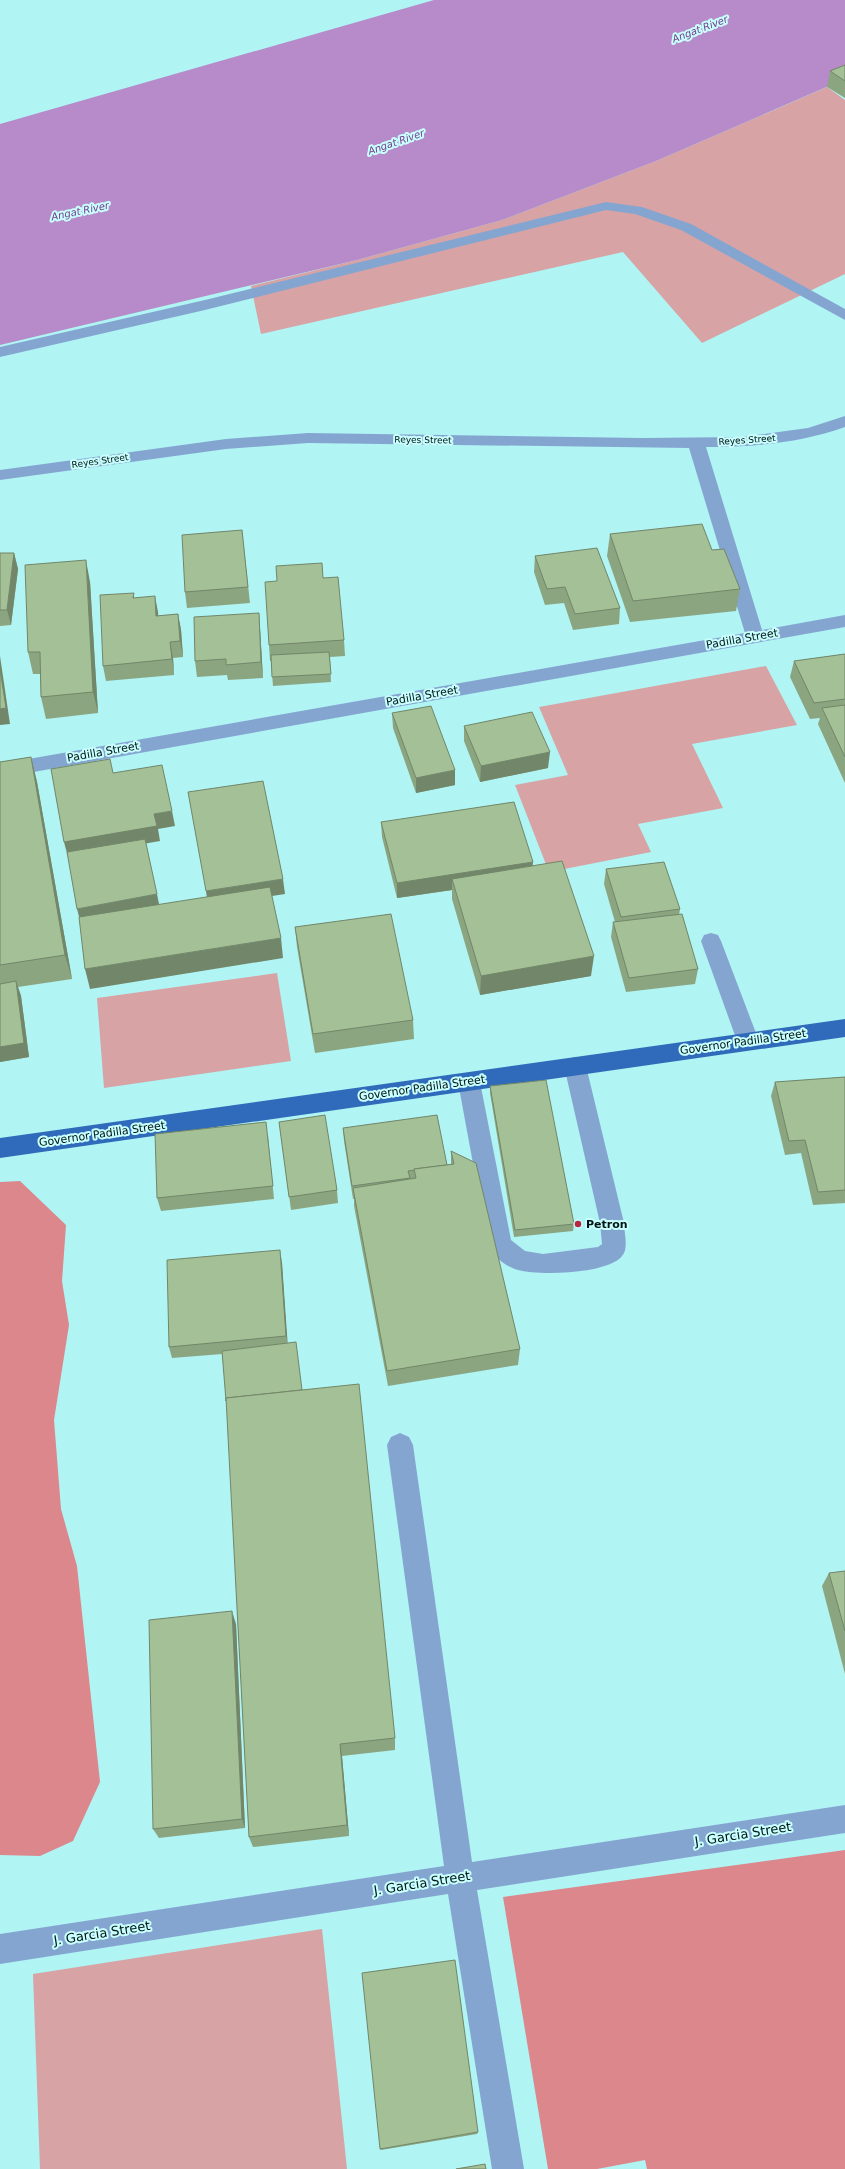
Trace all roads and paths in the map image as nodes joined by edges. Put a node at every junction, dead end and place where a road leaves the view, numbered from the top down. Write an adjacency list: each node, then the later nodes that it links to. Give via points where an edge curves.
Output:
1 (845, 315): 2 (street, via 686,227 637,210 606,206 204,305)
2 (0, 352)
3 (845, 421): 4 (street, Reyes Street, via 811,433 742,442)
4 (696, 443): 5 (street, Reyes Street, via 308,438 226,444); 7 (street)
5 (0, 475)
6 (845, 621): 7 (street, Padilla Street)
7 (755, 637): 8 (street, Padilla Street)
8 (0, 770)
9 (711, 941): 11 (street)
10 (845, 1028): 11 (main road, Governor Padilla Street)
11 (748, 1041): 12 (main road, Governor Padilla Street)
12 (575, 1066): 13 (main road, Governor Padilla Street); 13 (street, via 612,1223 614,1249 603,1257 543,1264 519,1260 500,1245)
13 (469, 1082): 14 (main road, Governor Padilla Street)
14 (0, 1148)
15 (400, 1445): 17 (street)
16 (845, 1818): 17 (street, J. Garcia Street)
17 (460, 1878): 18 (street, J. Garcia Street); 19 (street)
18 (0, 1949)
19 (508, 2169)

